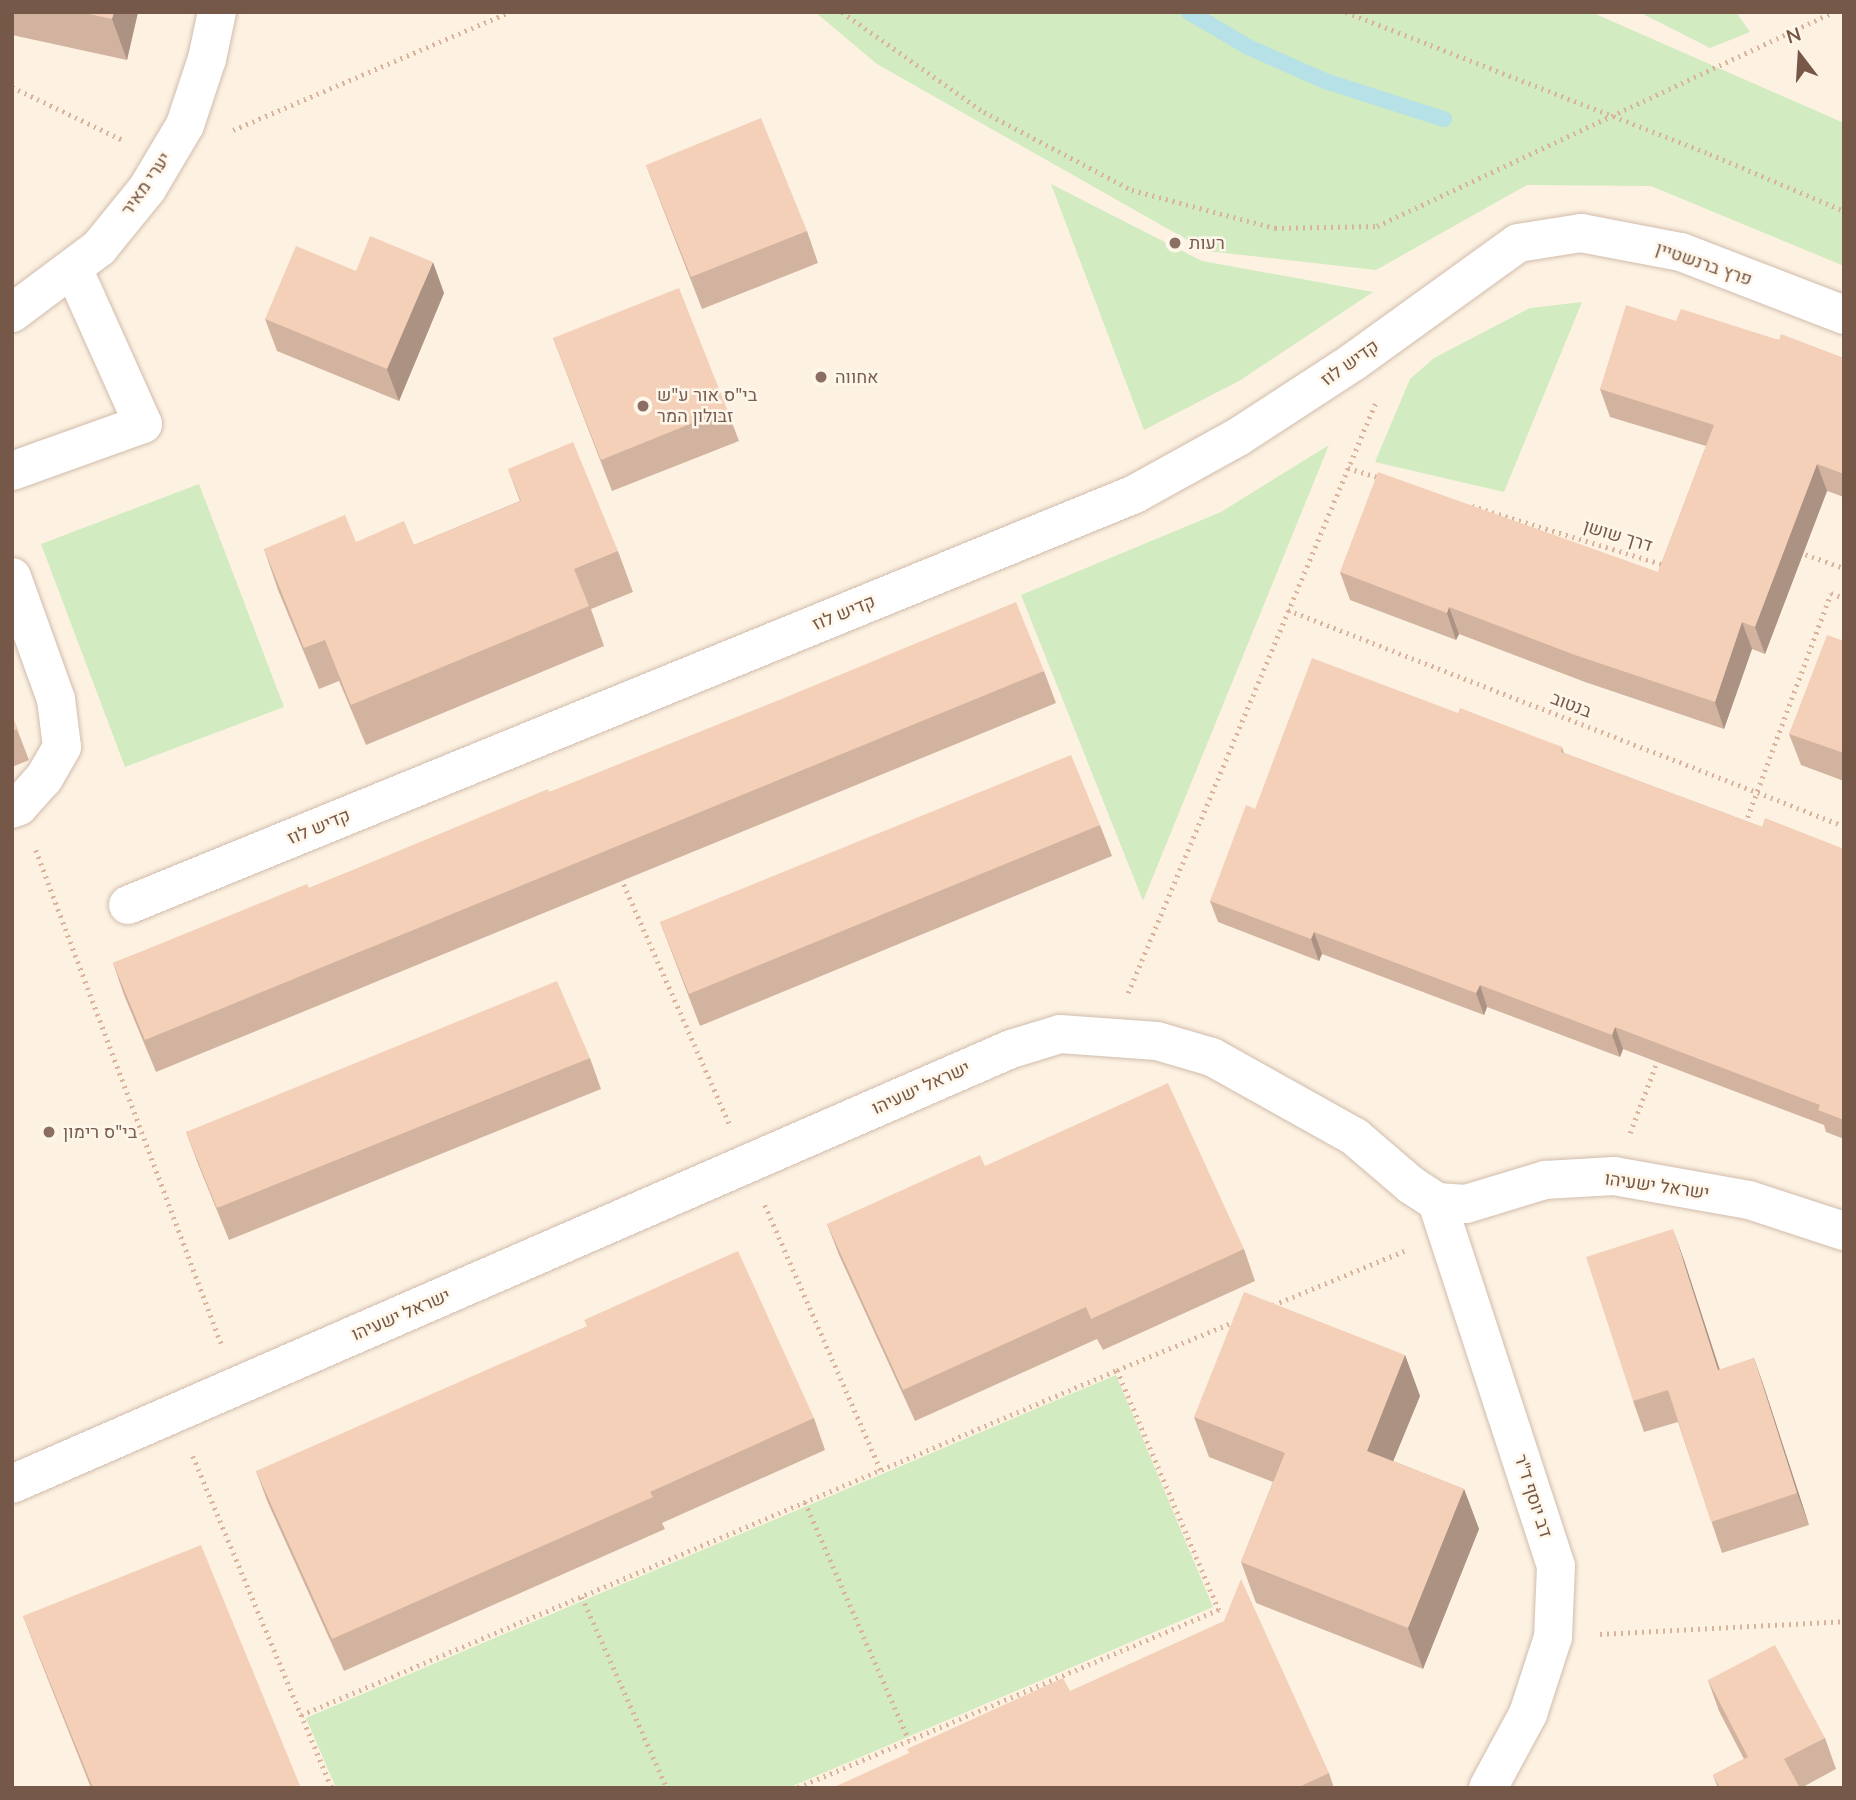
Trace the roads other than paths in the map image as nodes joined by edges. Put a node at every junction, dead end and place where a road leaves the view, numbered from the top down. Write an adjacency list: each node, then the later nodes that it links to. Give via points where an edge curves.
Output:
1 (217, 12): 3 (street, יערי מאיר, via 186,125 147,189 99,248)
2 (1518, 243): 5 (street, פרץ ברנשטיין, via 1581,233 1681,252); 9 (street, קדיש לוז, via 1353,362 1135,494)
3 (73, 268): 4 (street, יערי מאיר); 6 (street, via 143,424)
4 (12, 313)
5 (1844, 315)
6 (12, 471)
7 (12, 578): 8 (street, via 57,699 62,747 44,778)
8 (16, 808)
9 (128, 905)
10 (1442, 1217): 11 (street, ישראל ישעיהו, via 1545,1180 1614,1176 1749,1200); 12 (street, ישראל ישעיהו, via 1355,1137 1212,1057 1157,1041 1060,1034 1011,1049); 13 (street, דב יוסף ד"ר, via 1556,1566 1553,1637 1528,1714)
11 (1844, 1231)
12 (12, 1484)
13 (1488, 1788)

